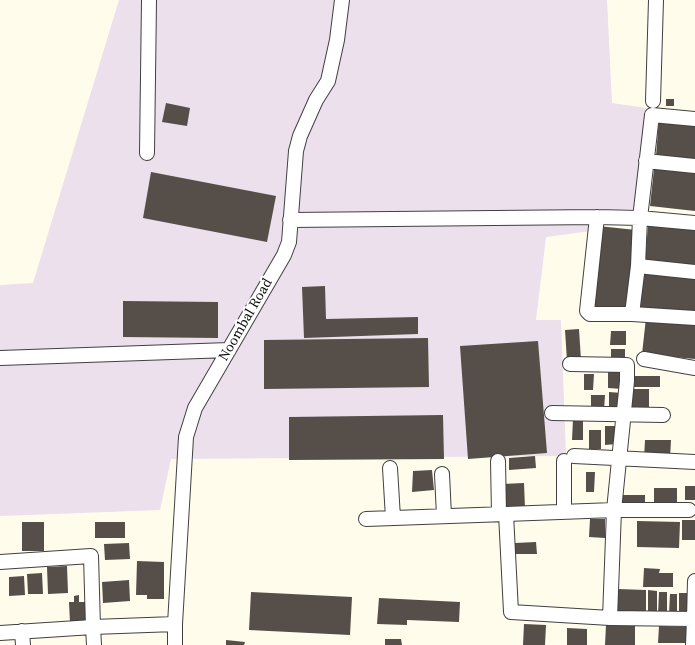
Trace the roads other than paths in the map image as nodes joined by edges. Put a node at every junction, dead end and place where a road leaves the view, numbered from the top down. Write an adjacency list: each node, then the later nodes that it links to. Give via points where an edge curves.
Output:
1 (149, 0): 6 (street)
2 (342, 0): 11 (street, Noombal Road, via 328,82 316,100 296,151)
3 (656, 0): 4 (street)
4 (653, 101)
5 (695, 119): 7 (street, via 652,115)
6 (147, 153)
7 (646, 162): 8 (street); 10 (street)
8 (695, 166)
9 (597, 217): 10 (street); 11 (street); 15 (street, via 587,311 590,314)
10 (640, 218): 12 (street); 13 (street)
11 (290, 220): 17 (street, Noombal Road, via 289,242 284,255)
12 (695, 223)
13 (638, 266): 14 (street); 15 (street)
14 (695, 272)
15 (632, 314): 16 (street)
16 (695, 318)
17 (229, 350): 18 (street); 41 (street, Noombal Road, via 195,408 186,437)
18 (0, 358)
19 (644, 359): 21 (street)
20 (570, 364): 23 (street, via 627,365)
21 (695, 368)
22 (552, 412): 23 (street)
23 (623, 414): 24 (street); 25 (street)
24 (663, 415)
25 (619, 458): 27 (street); 30 (street); 32 (street, via 569,459)
26 (498, 461): 33 (street)
27 (695, 462)
28 (390, 468): 35 (street)
29 (442, 474): 34 (street)
30 (614, 510): 31 (street); 32 (street); 39 (street)
31 (689, 510)
32 (564, 512): 33 (street)
33 (502, 514): 34 (street); 39 (street, via 511,612)
34 (444, 516): 35 (street)
35 (393, 518): 36 (street)
36 (366, 519)
37 (0, 562): 42 (street, via 91,556)
38 (695, 581): 40 (street)
39 (610, 618): 40 (street)
40 (694, 619): 47 (street)
41 (176, 624): 42 (street); 46 (street, Noombal Road)
42 (93, 627): 44 (street); 45 (street)
43 (0, 633): 44 (street)
44 (23, 638)
45 (94, 645)
46 (176, 645)
47 (693, 645)

